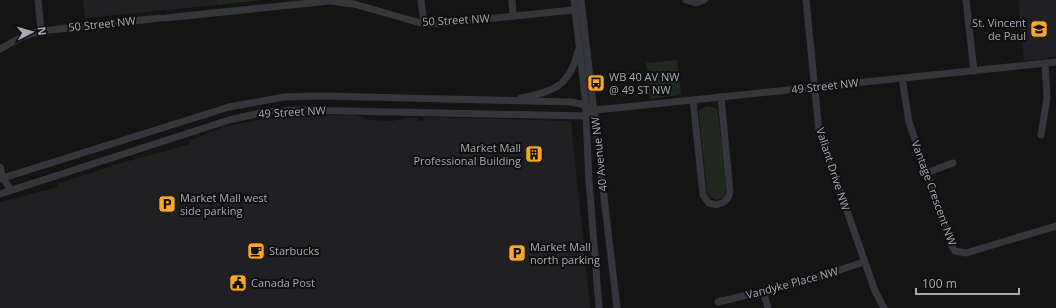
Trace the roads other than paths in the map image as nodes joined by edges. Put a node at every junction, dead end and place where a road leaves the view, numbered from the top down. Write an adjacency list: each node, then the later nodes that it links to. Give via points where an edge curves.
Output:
1 (38, 0): 14 (street)
2 (421, 0): 13 (street)
3 (512, 0): 12 (street)
4 (574, 0): 11 (street, 40 Avenue NW)
5 (581, 0): 11 (street, 40 Avenue NW)
6 (686, 0): 7 (street, via 696,3)
7 (704, 0)
8 (806, 0): 21 (street, Valiant Drive NW)
9 (966, 0): 19 (street)
10 (330, 1): 13 (street, 50 Street NW, via 354,4); 14 (street, 50 Street NW)
11 (579, 9): 12 (street, 50 Street NW); 15 (street, 40 Avenue NW); 26 (street, 40 Avenue NW)
12 (513, 16): 13 (street, 50 Street NW)
13 (424, 24)
14 (41, 31): 16 (street, 50 Street NW, via 22,37)
15 (578, 47): 24 (street, via 572,71 564,82 542,94); 25 (street, 40 Avenue NW)
16 (0, 49)
17 (1056, 62): 18 (street, 49 Street NW)
18 (1045, 63): 19 (street, 49 Street NW); 28 (street, via 1047,98)
19 (974, 71): 20 (street, 49 Street NW)
20 (902, 78): 21 (street, 49 Street NW); 31 (street, Vantage Crescent NW, via 906,112)
21 (815, 88): 22 (street, 49 Street NW); 36 (street, Valiant Drive NW, via 819,131)
22 (720, 97): 23 (street, 49 Street NW); 23 (street, via 730,192 728,198 719,204 709,203 702,192)
23 (692, 100): 26 (street, 49 Street NW)
24 (505, 101): 25 (street, 49 Street NW, via 572,102); 32 (street, 49 Street NW, via 322,96 256,101)
25 (586, 105): 26 (street, 49 Street NW); 27 (street, 40 Avenue NW)
26 (595, 110): 27 (street, 49 Street NW); 40 (street, 40 Avenue NW)
27 (586, 116): 33 (street, 49 Street NW, via 337,110 264,112 229,120); 39 (street, 40 Avenue NW)
28 (1042, 135)
29 (953, 163): 31 (street)
30 (0, 167): 32 (street)
31 (926, 173): 35 (street, Vantage Crescent NW, via 955,251 966,254)
32 (2, 178): 33 (street); 34 (street)
33 (11, 190): 34 (street, 49 Street NW)
34 (1, 193)
35 (1056, 226)
36 (864, 262): 37 (street, Vandyke Place NW, via 809,280); 42 (street, Valiant Drive NW)
37 (763, 291): 38 (street, Vandyke Place NW); 41 (street)
38 (718, 302)
39 (599, 308)
40 (617, 308)
41 (768, 308)
42 (884, 308)

